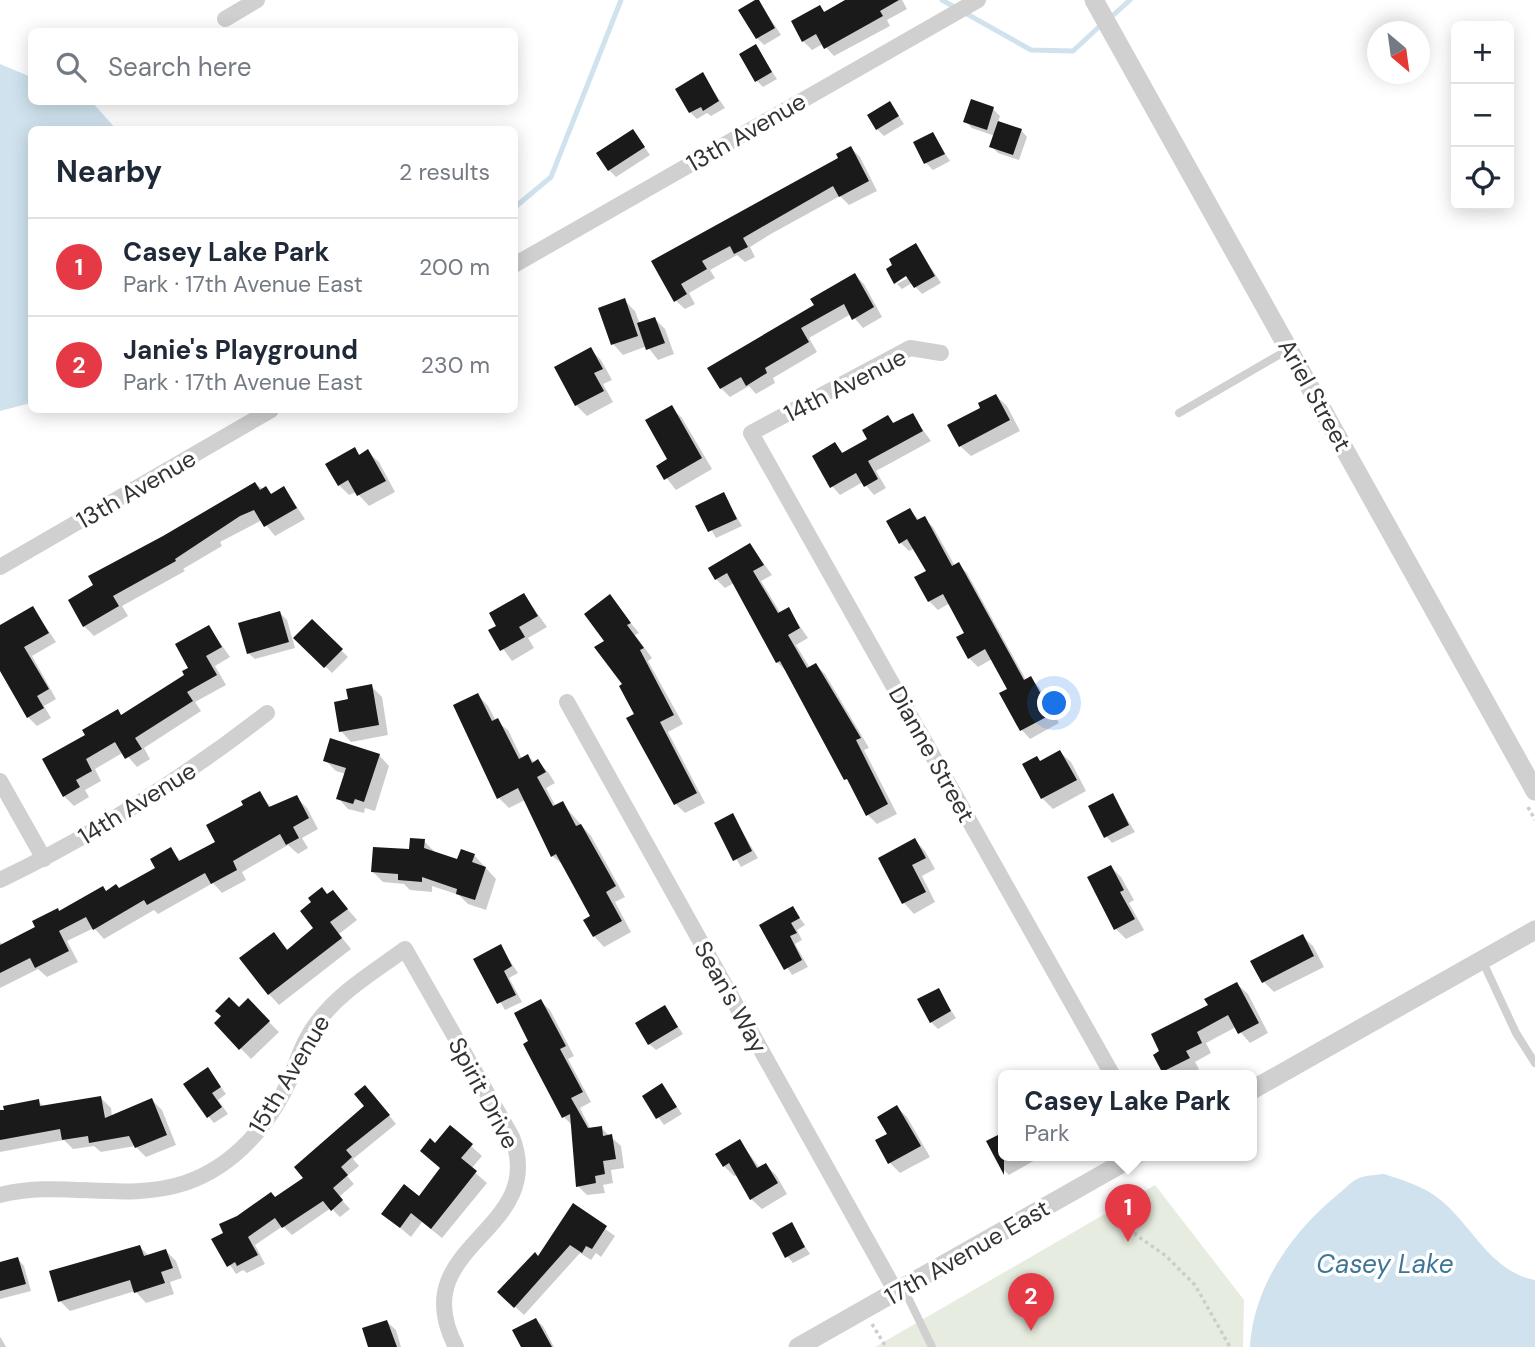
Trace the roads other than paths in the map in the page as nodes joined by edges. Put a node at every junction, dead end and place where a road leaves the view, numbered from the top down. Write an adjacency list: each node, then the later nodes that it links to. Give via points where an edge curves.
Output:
1 (257, 0): 4 (street)
2 (978, 0): 5 (street, 13th Avenue)
3 (1094, 0): 6 (street, Ariel Street)
4 (225, 19)
5 (518, 263)
6 (1289, 349): 9 (lane); 15 (street, Ariel Street)
7 (941, 353): 10 (street, 14th Avenue, via 910,348)
8 (266, 413): 11 (street, 13th Avenue)
9 (1179, 413)
10 (751, 433): 22 (street, Dianne Street)
11 (0, 566)
12 (567, 702): 26 (street, Sean's Way)
13 (267, 713): 16 (street, 14th Avenue, via 157,793)
14 (0, 781): 16 (street)
15 (1535, 791)
16 (44, 859): 17 (street, 14th Avenue)
17 (0, 880)
18 (1535, 930): 20 (street)
19 (405, 949): 25 (street, 15th Avenue, via 332,1004 302,1046 269,1117 253,1138 215,1170 154,1191 33,1190); 27 (street, Spirit Drive, via 512,1137 519,1161 512,1199 464,1251 447,1286 447,1325)
20 (1482, 960): 21 (lane, via 1516,1034); 23 (street)
21 (1535, 1063)
22 (1110, 1070)
23 (1257, 1087)
24 (1127, 1161): 26 (street, 17th Avenue East)
25 (0, 1195)
26 (899, 1290): 28 (street, 17th Avenue East); 29 (lane)
27 (456, 1347)
28 (798, 1347)
29 (932, 1347)

